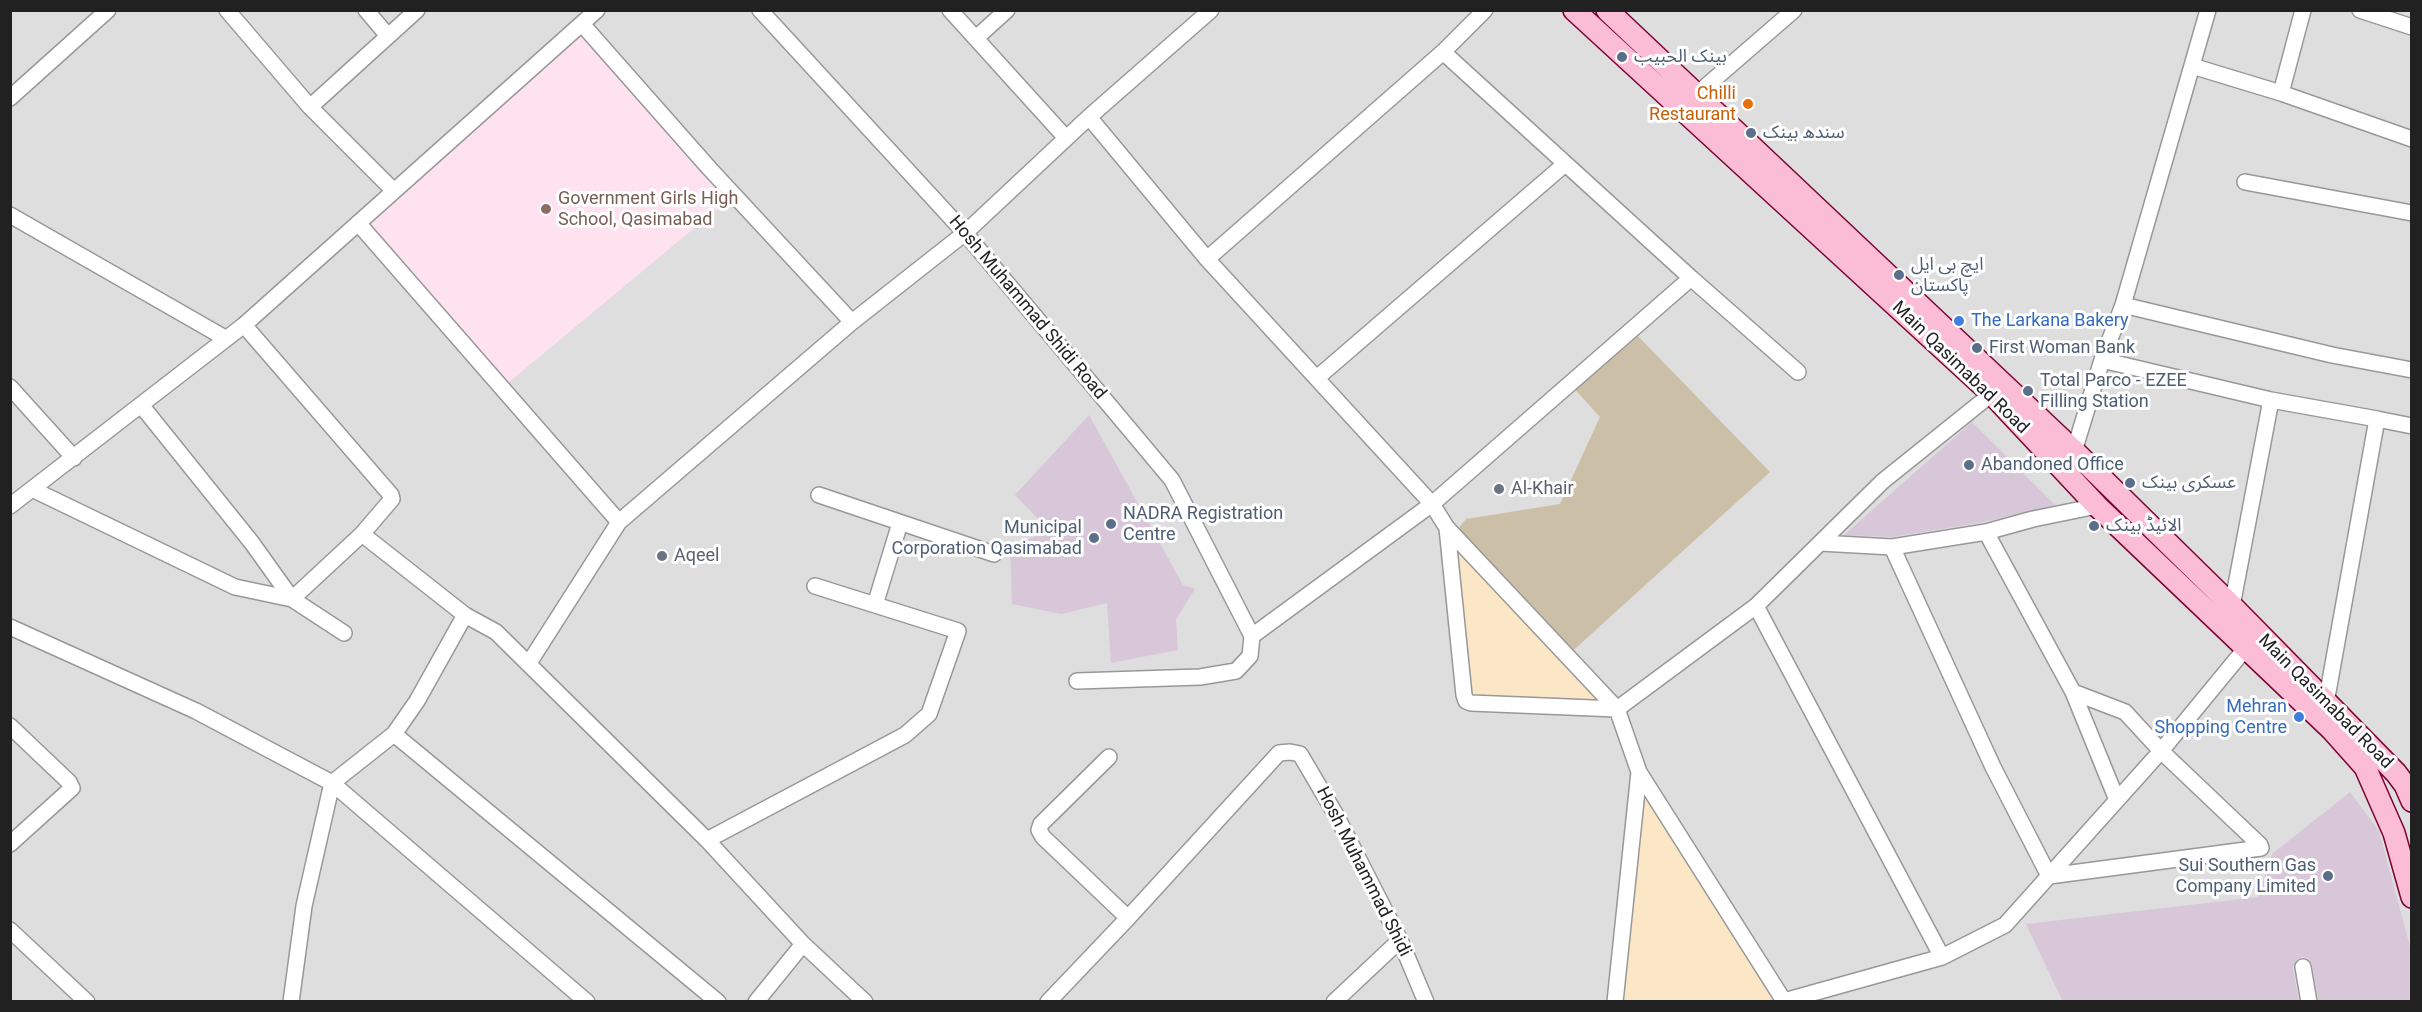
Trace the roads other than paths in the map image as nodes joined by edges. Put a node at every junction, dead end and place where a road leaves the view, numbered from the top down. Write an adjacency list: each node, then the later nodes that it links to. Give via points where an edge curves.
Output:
1 (108, 10): 25 (street)
2 (227, 10): 26 (street)
3 (366, 10): 19 (street)
4 (417, 10): 19 (street)
5 (597, 10): 17 (street)
6 (760, 10): 36 (street, Hosh Muhammad Shidi Road)
7 (951, 10): 20 (street)
8 (1008, 10): 20 (street)
9 (1211, 10): 27 (street)
10 (1485, 10): 21 (street)
11 (1574, 10): 48 (main road, Main Qasimabad Road)
12 (1607, 10): 24 (main road, Main Qasimabad Road)
13 (1794, 10): 24 (street)
14 (2208, 10): 22 (street)
15 (2303, 10): 23 (street)
16 (2360, 10): 18 (street)
17 (582, 24): 32 (street); 40 (street)
18 (2412, 27)
19 (388, 36): 26 (street)
20 (976, 38): 28 (street)
21 (1443, 52): 30 (street); 37 (street)
22 (2192, 66): 23 (street); 39 (street)
23 (2281, 93): 29 (street)
24 (1696, 95): 48 (main road, Main Qasimabad Road)
25 (10, 98)
26 (310, 107): 32 (street)
27 (1089, 117): 28 (street); 37 (street)
28 (1066, 138): 36 (street)
29 (2412, 139)
30 (1565, 164): 38 (street); 46 (street)
31 (2245, 182): 33 (street)
32 (394, 191): 35 (street)
33 (2412, 213)
34 (10, 215): 42 (street)
35 (358, 223): 41 (street); 60 (street)
36 (965, 232): 40 (street); 76 (street, Hosh Muhammad Shidi Road, via 1172,480)
37 (1207, 259): 46 (street)
38 (1691, 278): 45 (street); 57 (street)
39 (2123, 305): 43 (street); 44 (street)
40 (852, 322): 60 (street)
41 (244, 325): 42 (street); 64 (street, via 391,495 392,499)
42 (225, 338): 50 (street)
43 (2102, 360): 49 (street); 54 (street)
44 (2412, 370)
45 (1798, 372)
46 (1318, 377): 57 (street)
47 (10, 387): 53 (street)
48 (1998, 389): 54 (main road, Main Qasimabad Road); 65 (street, via 1883,481)
49 (2271, 400): 51 (street); 72 (street)
50 (141, 405): 53 (street); 69 (street)
51 (2376, 419): 52 (street); 81 (street)
52 (2412, 426)
53 (74, 458): 55 (street)
54 (2068, 460): 59 (main road, Main Qasimabad Road); 72 (main road, Main Qasimabad Road)
55 (34, 490): 58 (street); 69 (street, via 235,587)
56 (819, 495): 61 (street)
57 (1432, 504): 62 (street); 76 (street)
58 (10, 506)
59 (2097, 506): 63 (street); 77 (main road, Main Qasimabad Road)
60 (619, 522): 78 (street)
61 (900, 523): 67 (street); 70 (street)
62 (1447, 528): 82 (street); 82 (street, via 1466,701)
63 (1986, 532): 66 (street); 80 (street)
64 (362, 534): 69 (street); 73 (street)
65 (1820, 543): 66 (street); 71 (street)
66 (1892, 547): 93 (street, via 1993,767)
67 (994, 554)
68 (815, 586): 70 (street)
69 (292, 599): 75 (street)
70 (875, 605): 91 (street, via 958,631 929,714 905,735)
71 (1756, 606): 82 (street); 99 (street)
72 (2232, 606): 81 (main road, Main Qasimabad Road)
73 (465, 615): 78 (street, via 496,632); 84 (street)
74 (10, 627): 88 (street, via 196,711)
75 (344, 633)
76 (1252, 636): 79 (street, via 1250,657 1236,672)
77 (2245, 649): 85 (street); 94 (main road, Main Qasimabad Road, via 2332,730 2365,767 2394,833)
78 (529, 663): 91 (street)
79 (1077, 681)
80 (2073, 693): 85 (street, via 2126,712); 90 (street)
81 (2326, 704): 89 (main road, Main Qasimabad Road)
82 (1617, 709): 87 (street)
83 (10, 726): 92 (street, via 72,788)
84 (394, 734): 88 (street); 106 (street)
85 (2161, 751): 90 (street); 93 (street, via 2261,848)
86 (1109, 757): 95 (street, via 1039,830)
87 (1639, 772): 104 (street); 111 (street)
88 (332, 783): 102 (street); 105 (street, via 304,906)
89 (2410, 790)
90 (2117, 800): 93 (street)
91 (707, 840): 98 (street)
92 (10, 844)
93 (2049, 876): 99 (street, via 2005,925)
94 (2412, 897)
95 (1128, 918): 97 (street, Hosh Muhammad Shidi, via 1279,753 1290,752 1300,754 1336,815); 108 (street)
96 (10, 930): 101 (street)
97 (1400, 940): 109 (street); 110 (street, Hosh Muhammad Shidi)
98 (803, 944): 103 (street); 107 (street)
99 (1942, 957): 104 (street)
100 (2303, 968): 112 (street)
101 (82, 1000)
102 (581, 1000)
103 (864, 1001)
104 (1783, 1001)
105 (291, 1002)
106 (718, 1002)
107 (756, 1002)
108 (1048, 1002)
109 (1334, 1002)
110 (1426, 1002)
111 (1615, 1002)
112 (2309, 1002)

